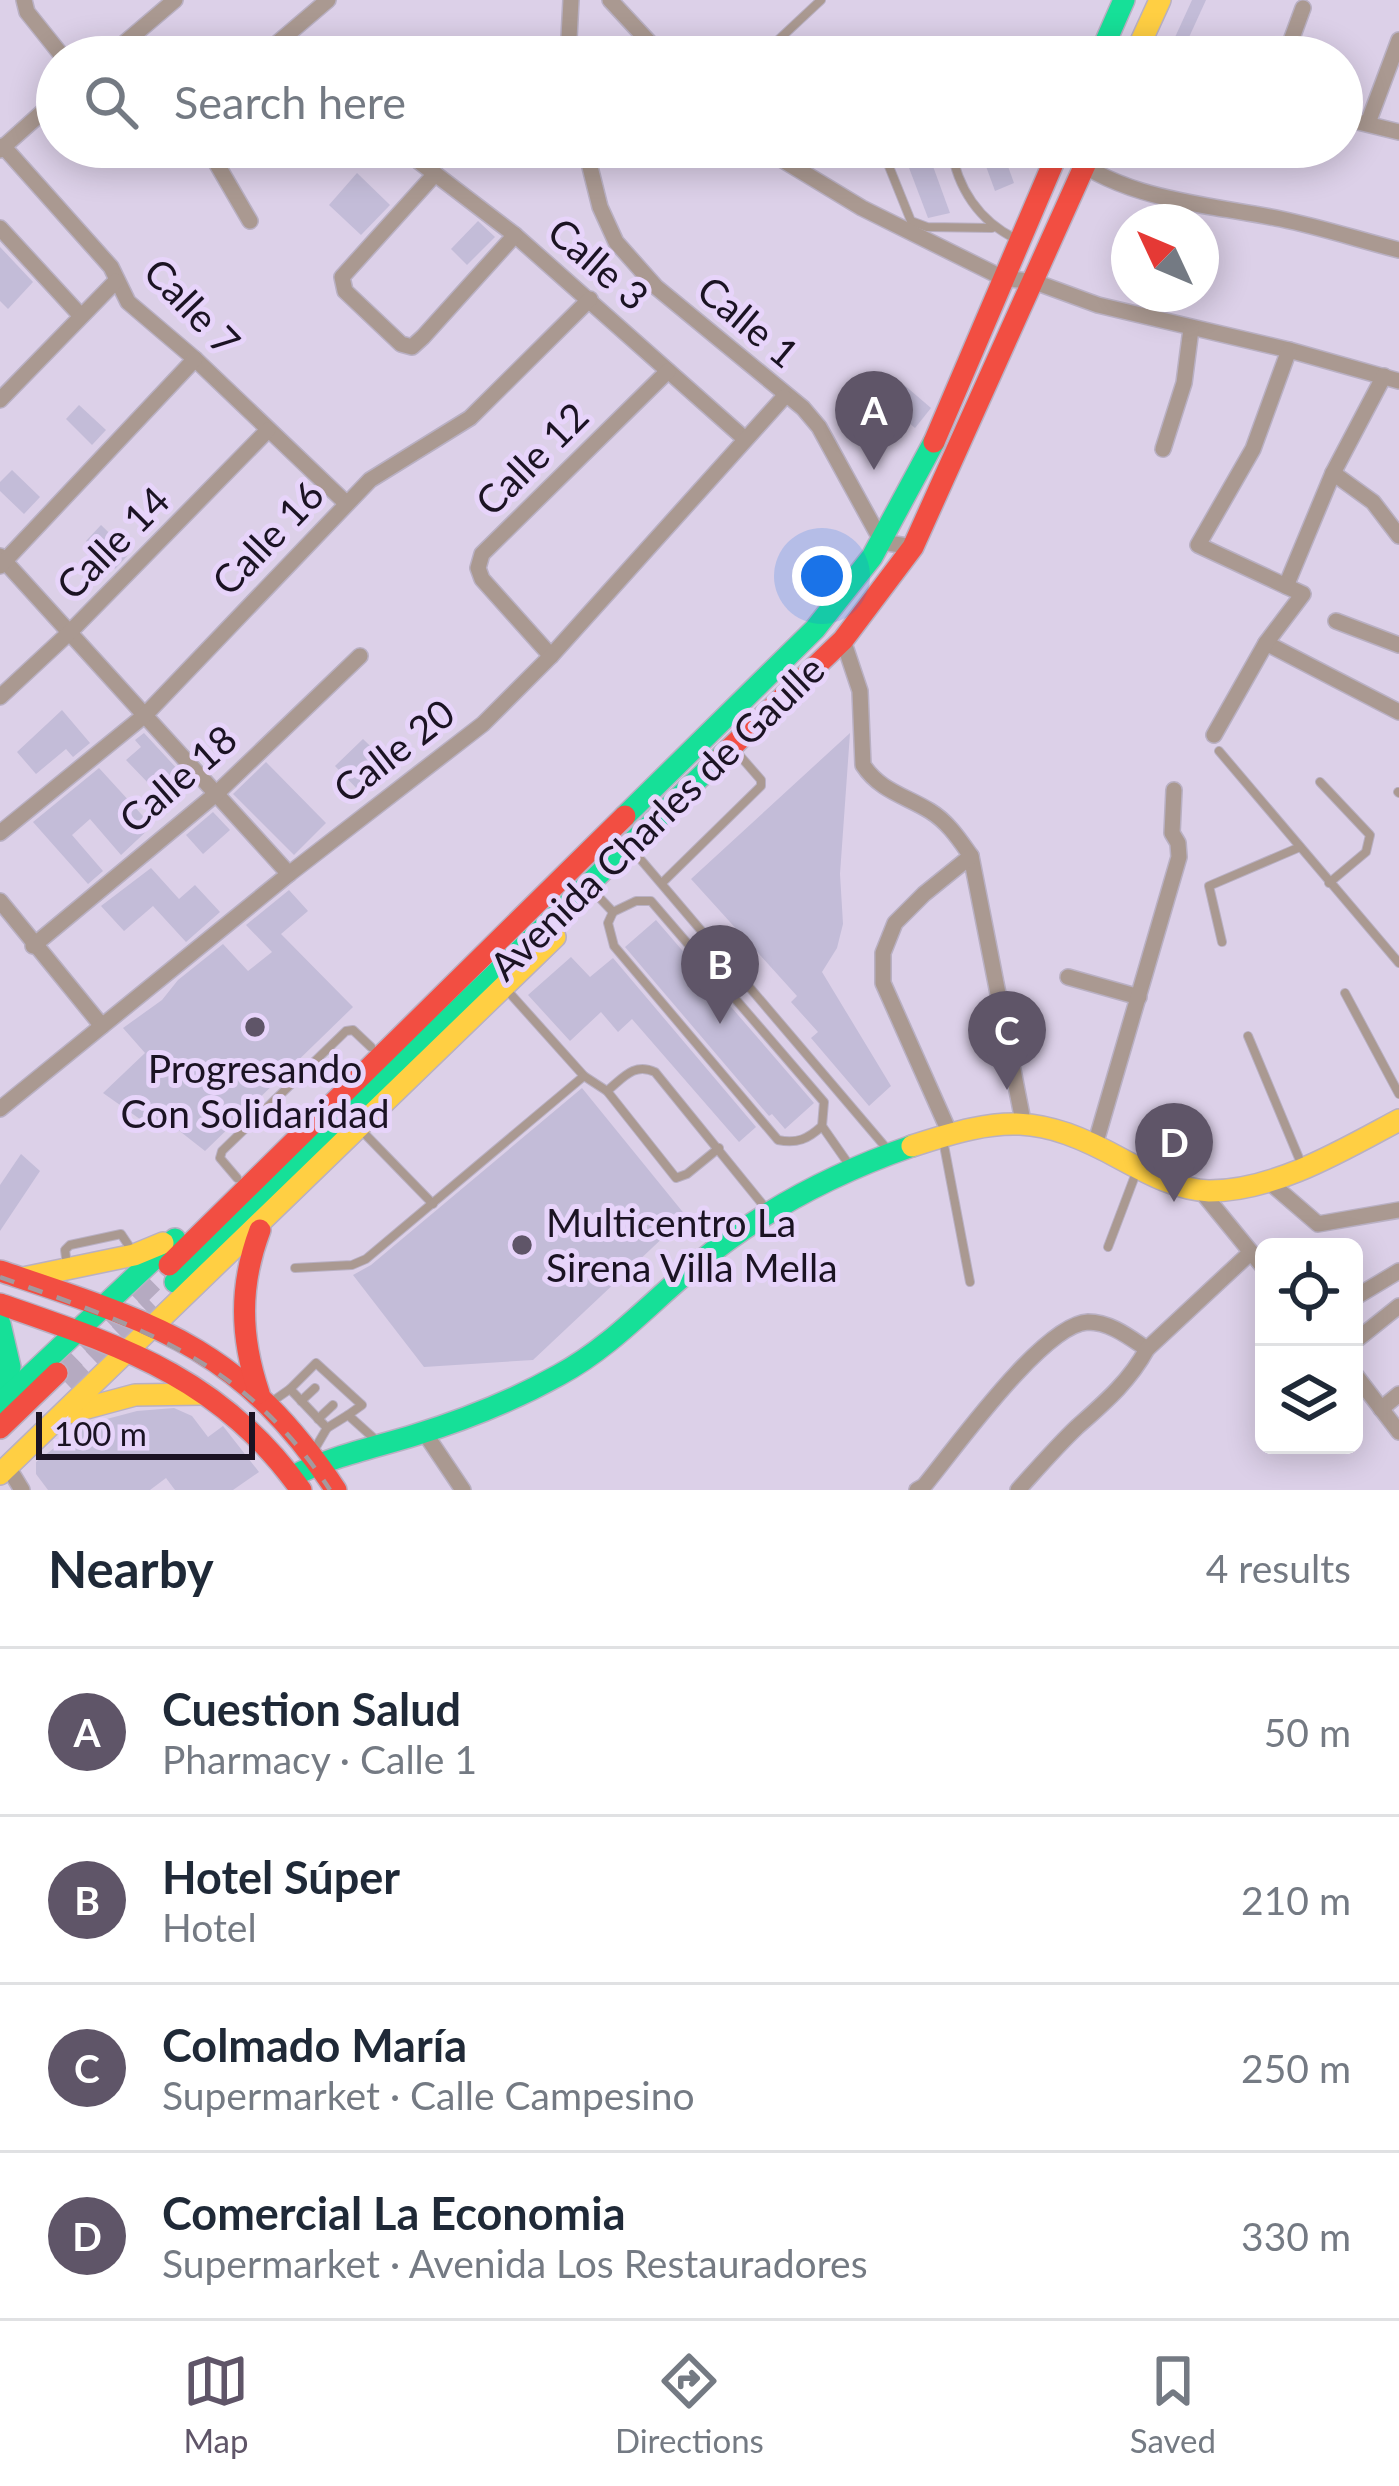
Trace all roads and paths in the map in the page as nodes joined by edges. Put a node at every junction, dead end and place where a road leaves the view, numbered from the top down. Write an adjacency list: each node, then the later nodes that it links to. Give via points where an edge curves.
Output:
1 (24, 0): 10 (street)
2 (175, 0): 11 (street)
3 (328, 0): 12 (street)
4 (571, 0): 13 (street)
5 (610, 0): 14 (street)
6 (821, 0): 15 (lane)
7 (1124, 0): 16 (main road)
8 (1160, 0): 17 (main road)
9 (1303, 8): 18 (street)
10 (46, 36)
11 (133, 36)
12 (286, 36)
13 (569, 36)
14 (644, 36)
15 (782, 36)
16 (1108, 36)
17 (1144, 36)
18 (1293, 36)
19 (1399, 40): 22 (street)
20 (36, 118): 24 (street)
21 (1363, 122): 22 (street)
22 (1369, 123): 23 (street)
23 (1399, 132)
24 (2, 148): 41 (street, Calle 7)
25 (219, 168): 34 (street)
26 (427, 168): 33 (street, Calle 3)
27 (590, 168): 50 (street, Calle 1, via 616,242)
28 (796, 168): 40 (street)
29 (890, 168): 36 (lane, via 911,221)
30 (958, 168): 36 (lane, via 968,200)
31 (1050, 168): 38 (main road, Avenida Charles de Gaulle)
32 (1083, 169): 39 (street, via 1161,197); 42 (main road, Avenida Charles de Gaulle)
33 (435, 174): 37 (street, Calle 3); 37 (street, via 342,277 345,291 401,344 423,337)
34 (250, 221)
35 (0, 228): 44 (street)
36 (992, 228): 38 (lane)
37 (515, 235): 43 (street, Calle 3)
38 (1020, 241): 40 (main road, Avenida Charles de Gaulle)
39 (1399, 250)
40 (1003, 278): 42 (street); 58 (main road, Avenida Charles de Gaulle)
41 (116, 281): 44 (street); 47 (street, Calle 7, via 128,302)
42 (1035, 282): 45 (street); 59 (main road, Avenida Charles de Gaulle)
43 (590, 299): 48 (street, Calle 3); 56 (street, Calle 16, via 470,418)
44 (81, 316): 51 (street)
45 (1191, 329): 46 (street); 54 (street)
46 (1289, 350): 49 (street); 61 (street, via 1252,449 1198,545)
47 (195, 359): 52 (street, Calle 7); 60 (street)
48 (668, 371): 53 (street, Calle 3); 68 (street, Calle 12, via 482,554 482,579)
49 (1391, 378): 55 (street)
50 (784, 397): 53 (street, Calle 20); 58 (street, Calle 1, via 819,427)
51 (0, 400)
52 (268, 430): 56 (street, Calle 7); 63 (street, Calle 14)
53 (745, 439): 68 (street, Calle 20)
54 (1163, 449)
55 (1334, 473): 57 (street, via 1373,502); 61 (street)
56 (346, 503): 71 (street, Calle 16)
57 (1399, 536)
58 (882, 542): 59 (street); 77 (main road, Avenida Charles de Gaulle, via 815,629)
59 (913, 547): 64 (main road, Avenida Charles de Gaulle)
60 (2, 561): 63 (street)
61 (1286, 586): 65 (street, via 1303,594)
62 (1336, 621): 66 (street)
63 (70, 632): 69 (street, Calle 14); 71 (street)
64 (844, 640): 73 (main road, Avenida Charles de Gaulle); 81 (street, via 860,691 863,766 888,790 932,812)
65 (1266, 643): 70 (street); 72 (street)
66 (1399, 645)
67 (360, 656): 76 (street, Calle 18)
68 (551, 656): 82 (street, Calle 20, via 484,724)
69 (0, 697)
70 (1399, 712)
71 (146, 715): 76 (street); 78 (street, Calle 16)
72 (1216, 743): 79 (lane)
73 (733, 748): 77 (main road, Avenida Charles de Gaulle); 83 (lane, via 761,786)
74 (1319, 782): 84 (lane, via 1370,835 1366,852)
75 (1174, 790): 94 (street, via 1179,857)
76 (217, 794): 82 (street); 89 (street, Calle 18)
77 (635, 824): 80 (main road); 118 (main road, via 569,854); 125 (main road, Avenida Charles de Gaulle)
78 (0, 832)
79 (1300, 847): 84 (lane); 88 (lane, via 1209,886)
80 (636, 854): 83 (lane); 85 (main road)
81 (971, 856): 101 (street); 105 (street, via 895,923 883,953 883,983)
82 (289, 874): 95 (street, Calle 20)
83 (663, 882): 108 (lane)
84 (1330, 883): 90 (lane)
85 (597, 895): 87 (lane); 92 (main road)
86 (0, 901): 89 (street)
87 (613, 912): 103 (lane, via 651,902 824,1102); 103 (lane, via 614,946 778,1140 801,1141)
88 (1222, 942)
89 (33, 946): 95 (street)
90 (1399, 963)
91 (1068, 977): 94 (street)
92 (505, 988): 97 (lane); 104 (main road)
93 (1345, 993): 99 (lane)
94 (1139, 997): 106 (street)
95 (102, 1026): 100 (street, Calle 20)
96 (1248, 1036): 109 (lane)
97 (584, 1076): 98 (lane); 114 (lane)
98 (607, 1091): 107 (lane, via 634,1068 656,1072); 107 (lane, via 676,1178)
99 (1399, 1094)
100 (0, 1109)
101 (1023, 1120): 105 (main road); 106 (main road)
102 (1399, 1120): 109 (main road)
103 (822, 1126): 111 (lane)
104 (359, 1128): 114 (lane); 117 (main road)
105 (947, 1138): 108 (main road); 126 (lane)
106 (1095, 1145): 110 (main road)
107 (719, 1148): 116 (lane)
108 (892, 1155): 111 (main road)
109 (1302, 1165): 112 (main road)
110 (1139, 1166): 113 (main road); 119 (lane)
111 (852, 1169): 116 (main road)
112 (1267, 1180): 113 (main road); 115 (street, via 1318,1224)
113 (1201, 1191): 120 (street)
114 (433, 1204): 122 (lane, via 366,1259)
115 (1399, 1210)
116 (769, 1211): 152 (main road, via 572,1369)
117 (264, 1220): 132 (main road); 142 (main road, via 240,1309 246,1358)
118 (176, 1238): 124 (main road, via 134,1256); 129 (main road)
119 (1108, 1247)
120 (1250, 1253): 121 (street); 135 (street)
121 (1255, 1258)
122 (295, 1268)
123 (1399, 1271): 127 (street)
124 (10, 1274): 129 (main road)
125 (169, 1276)
126 (970, 1282)
127 (1363, 1293)
128 (0, 1304): 133 (main road)
129 (101, 1306): 132 (main road); 133 (main road)
130 (1399, 1306): 134 (street)
131 (0, 1324): 144 (main road, via 10,1367)
132 (155, 1324): 136 (main road); 142 (main road)
133 (76, 1330): 136 (main road); 144 (main road)
134 (1363, 1335)
135 (1147, 1349): 158 (street, via 1089,1322 1057,1333); 162 (street, via 1109,1400)
136 (128, 1350): 141 (main road); 148 (main road)
137 (1363, 1385): 146 (street)
138 (315, 1388): 143 (lane)
139 (290, 1389): 142 (lane); 143 (lane); 147 (lane, via 316,1364 362,1405)
140 (1399, 1394): 146 (street)
141 (215, 1396): 148 (main road, via 142,1393); 157 (main road, via 267,1444)
142 (265, 1400): 155 (main road)
143 (301, 1401): 149 (lane)
144 (0, 1404)
145 (332, 1405): 149 (lane)
146 (1381, 1408): 153 (street)
147 (348, 1415): 151 (lane); 154 (lane)
148 (60, 1416): 156 (main road)
149 (318, 1419): 151 (lane)
150 (0, 1428): 156 (main road, via 62,1379)
151 (327, 1428): 155 (lane)
152 (424, 1432): 154 (main road); 161 (street)
153 (1399, 1432)
154 (380, 1444): 155 (main road)
155 (315, 1457): 157 (main road); 160 (main road)
156 (3, 1465): 159 (street)
157 (293, 1484)
158 (922, 1489)
159 (22, 1490)
160 (336, 1490)
161 (464, 1490)
162 (1018, 1490)

